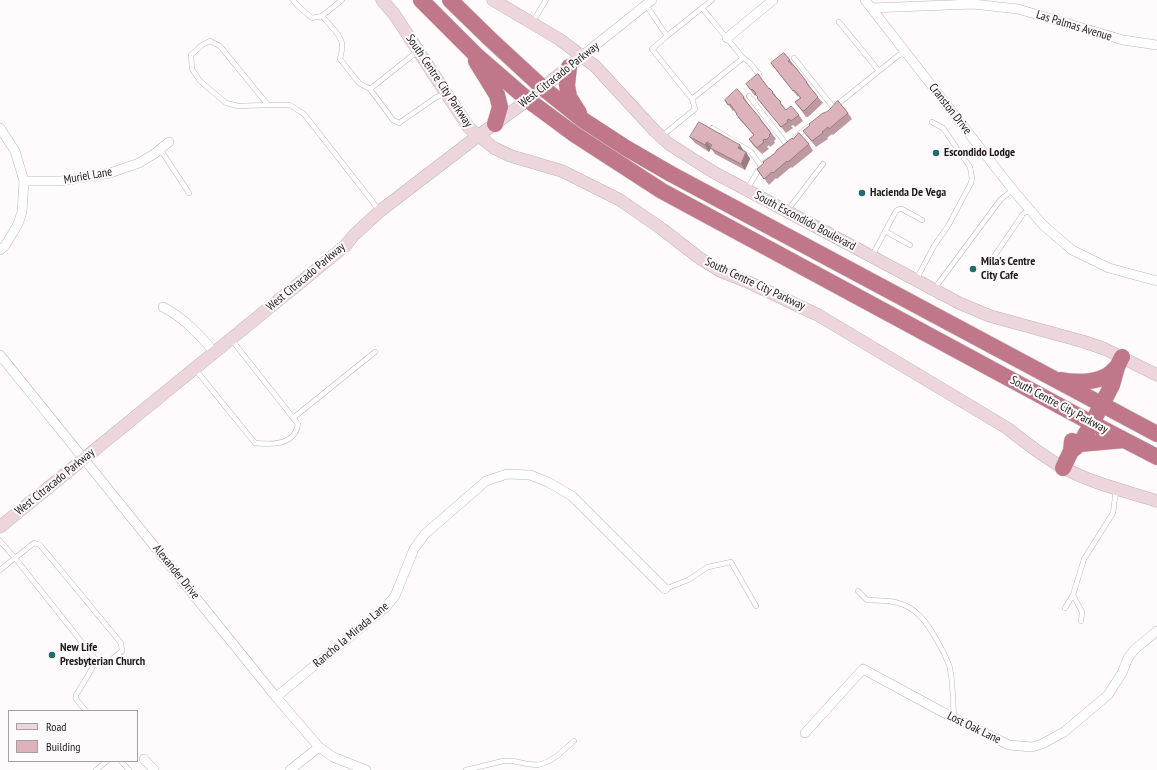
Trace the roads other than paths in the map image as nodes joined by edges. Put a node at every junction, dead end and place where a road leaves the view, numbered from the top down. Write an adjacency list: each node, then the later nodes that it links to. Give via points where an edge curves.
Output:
1 (293, 0): 14 (lane, via 312,18)
2 (342, 0): 14 (lane)
3 (382, 0): 21 (street, South Centre City Parkway)
4 (421, 0): 20 (highway, South Centre City Parkway)
5 (450, 0): 29 (highway, South Centre City Parkway)
6 (493, 0): 16 (street, South Escondido Boulevard)
7 (546, 0): 16 (lane)
8 (712, 0): 12 (lane)
9 (773, 0): 18 (street)
10 (865, 0): 13 (street, Cranston Drive)
11 (649, 2): 17 (lane); 23 (street, West Citracado Parkway)
12 (702, 8): 17 (lane); 18 (lane)
13 (871, 8): 19 (street, Las Palmas Avenue, via 973,4 1018,9 1123,40); 22 (street, Cranston Drive)
14 (322, 16): 30 (lane, via 342,42 340,59 359,83)
15 (839, 22): 27 (lane)
16 (532, 23): 23 (street, South Escondido Boulevard)
17 (667, 36): 33 (lane, via 652,49)
18 (726, 38): 24 (lane)
19 (1157, 45)
20 (467, 46): 34 (highway, South Centre City Parkway); 40 (highway, via 497,95 500,107)
21 (418, 51): 30 (lane); 31 (street, South Centre City Parkway)
22 (906, 53): 27 (lane, via 899,55); 55 (street, Cranston Drive)
23 (582, 56): 26 (street, West Citracado Parkway); 45 (street, South Escondido Boulevard, via 597,68)
24 (743, 58): 28 (lane); 33 (lane)
25 (794, 58): 36 (lane)
26 (569, 67): 29 (street, West Citracado Parkway); 38 (highway, via 569,97)
27 (879, 71): 36 (lane)
28 (760, 74)
29 (543, 88): 34 (street, West Citracado Parkway); 38 (highway, South Centre City Parkway)
30 (370, 89): 31 (lane, via 393,120 399,123)
31 (445, 93): 44 (street, South Centre City Parkway, via 469,128)
32 (749, 96): 47 (lane)
33 (692, 99): 45 (lane, via 695,109)
34 (528, 100): 40 (street, West Citracado Parkway); 80 (highway, South Centre City Parkway, via 574,134 662,191)
35 (268, 104): 35 (lane, via 220,46 210,41 191,56 192,69 200,81 226,103 238,106); 58 (lane, via 290,105 304,114)
36 (833, 108): 37 (lane)
37 (827, 112)
38 (583, 120): 77 (highway, South Centre City Parkway, via 671,174)
39 (932, 122): 66 (lane, via 943,128 970,167 972,178 948,226)
40 (495, 124): 44 (street, West Citracado Parkway)
41 (810, 126): 47 (lane)
42 (0, 128): 53 (street, via 16,151)
43 (712, 128): 52 (lane, via 751,152)
44 (478, 136): 58 (street, West Citracado Parkway); 86 (street, South Centre City Parkway, via 511,156 562,171 620,200 698,257 720,270 818,315 1007,428 1034,450)
45 (661, 137): 54 (street, South Escondido Boulevard, via 691,158)
46 (169, 142): 48 (street, Muriel Lane)
47 (787, 144): 49 (lane)
48 (160, 149): 53 (street, Muriel Lane, via 139,163 110,173 61,181); 56 (lane)
49 (782, 149)
50 (771, 157): 52 (lane)
51 (823, 164): 59 (lane)
52 (761, 166): 54 (lane)
53 (24, 181): 63 (street, via 22,212 18,224)
54 (747, 189): 59 (street, South Escondido Boulevard)
55 (1013, 190): 57 (street, Cranston Drive); 68 (lane, via 1001,199)
56 (190, 193)
57 (1029, 210): 65 (lane, via 1023,214); 67 (street, Cranston Drive, via 1072,250 1109,268)
58 (380, 211): 70 (street, West Citracado Parkway, via 345,246)
59 (787, 211): 64 (street, South Escondido Boulevard)
60 (922, 220): 61 (lane, via 899,209)
61 (885, 232): 62 (lane); 64 (lane)
62 (910, 245)
63 (0, 250)
64 (872, 256): 66 (street, South Escondido Boulevard)
65 (993, 258)
66 (916, 280): 68 (street, South Escondido Boulevard)
67 (1157, 281)
68 (934, 290): 74 (street, South Escondido Boulevard, via 990,316 1105,349)
69 (163, 306): 71 (street, via 187,322)
70 (231, 339): 71 (street, West Citracado Parkway); 79 (lane)
71 (214, 352): 75 (street, West Citracado Parkway)
72 (375, 352): 79 (lane)
73 (0, 355): 85 (street, Alexander Drive)
74 (1120, 362): 76 (street, South Escondido Boulevard); 77 (highway, via 1107,376 1088,382); 78 (highway, via 1112,385)
75 (195, 368): 79 (lane, via 255,443 282,443 290,438 297,430 298,424); 85 (street, West Citracado Parkway)
76 (1157, 375)
77 (1051, 377): 78 (highway, South Centre City Parkway)
78 (1098, 403): 80 (highway); 81 (highway, South Centre City Parkway)
79 (293, 418)
80 (1088, 421): 82 (highway, South Centre City Parkway); 83 (highway, via 1073,439)
81 (1157, 434)
82 (1124, 440): 83 (highway); 84 (highway, South Centre City Parkway)
83 (1076, 448): 86 (highway)
84 (1157, 457)
85 (84, 458): 89 (street, West Citracado Parkway); 101 (street, Alexander Drive)
86 (1063, 468): 87 (street, South Centre City Parkway)
87 (1117, 488): 88 (street, South Centre City Parkway); 95 (lane, via 1113,514 1084,559)
88 (1157, 500)
89 (0, 527)
90 (0, 540): 91 (lane)
91 (15, 558): 92 (lane); 100 (lane); 100 (lane, via 34,543 40,545 121,643 122,651 106,664)
92 (0, 570)
93 (665, 589): 96 (lane, via 688,580 708,567 732,562); 101 (street, Rancho la Mirada Lane, via 572,496 530,475 508,474 486,481 425,534 414,549 395,596 385,608)
94 (858, 591): 103 (lane, via 867,600 892,601 920,616 949,665)
95 (1073, 594): 97 (lane); 98 (lane, via 1082,612)
96 (756, 606)
97 (1065, 608)
98 (1081, 621)
99 (1157, 631): 103 (street, Lost Oak Lane, via 1128,658 1108,695 1064,732 1042,744 1032,747 1009,745)
100 (96, 660): 102 (lane, via 76,695 76,699)
101 (276, 696): 106 (street, Alexander Drive)
102 (85, 710)
103 (954, 718): 104 (street, Lost Oak Lane, via 863,669)
104 (805, 733)
105 (574, 741): 115 (lane, via 557,756 538,765 503,761)
106 (319, 747): 113 (street); 114 (street, Alexander Drive)
107 (144, 759): 112 (street)
108 (106, 762): 110 (lane)
109 (122, 762): 111 (lane)
110 (96, 770)
111 (129, 770)
112 (154, 770)
113 (290, 770)
114 (366, 770)
115 (466, 770)

